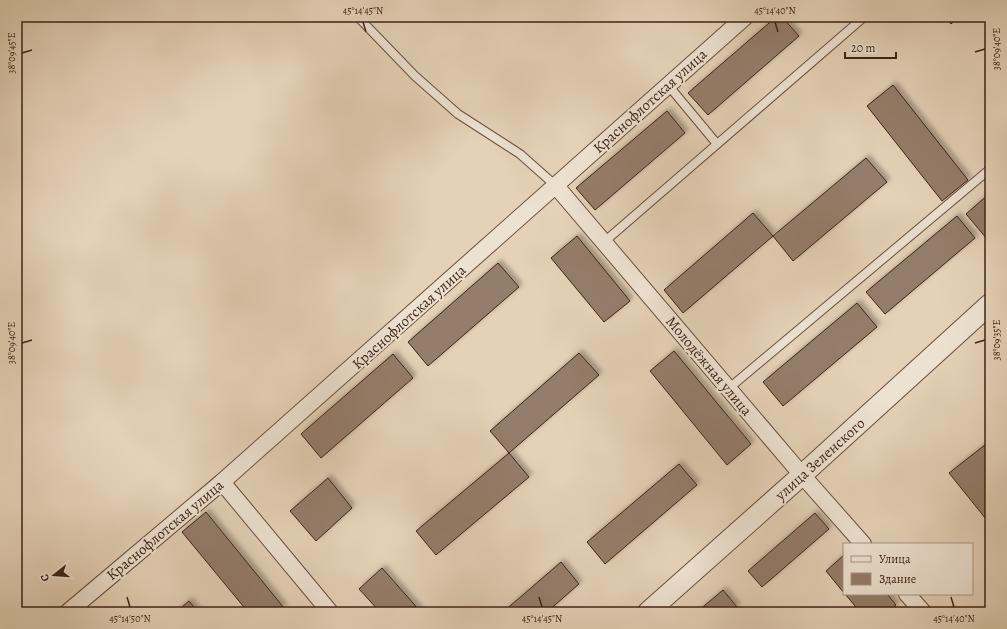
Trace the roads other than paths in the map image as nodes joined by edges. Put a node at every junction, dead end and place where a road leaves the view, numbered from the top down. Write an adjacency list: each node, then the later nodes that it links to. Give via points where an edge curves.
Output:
1 (358, 17): 7 (lane, via 415,76 458,114 520,154)
2 (745, 17): 4 (street, Краснофлотская улица)
3 (861, 18): 5 (lane)
4 (668, 85): 5 (lane); 7 (street, Краснофлотская улица)
5 (717, 144): 8 (lane)
6 (990, 169): 10 (lane)
7 (556, 186): 8 (street, Молодёжная улица); 12 (street, Краснофлотская улица)
8 (604, 242): 10 (street, Молодёжная улица)
9 (990, 304): 11 (street, улица Зеленского)
10 (728, 389): 11 (street, Молодёжная улица)
11 (802, 475): 13 (street, Молодёжная улица); 17 (street, улица Зеленского)
12 (222, 482): 15 (street, Краснофлотская улица); 16 (street)
13 (862, 543)
14 (908, 595): 18 (street)
15 (68, 612)
16 (330, 612)
17 (648, 612)
18 (923, 612)

